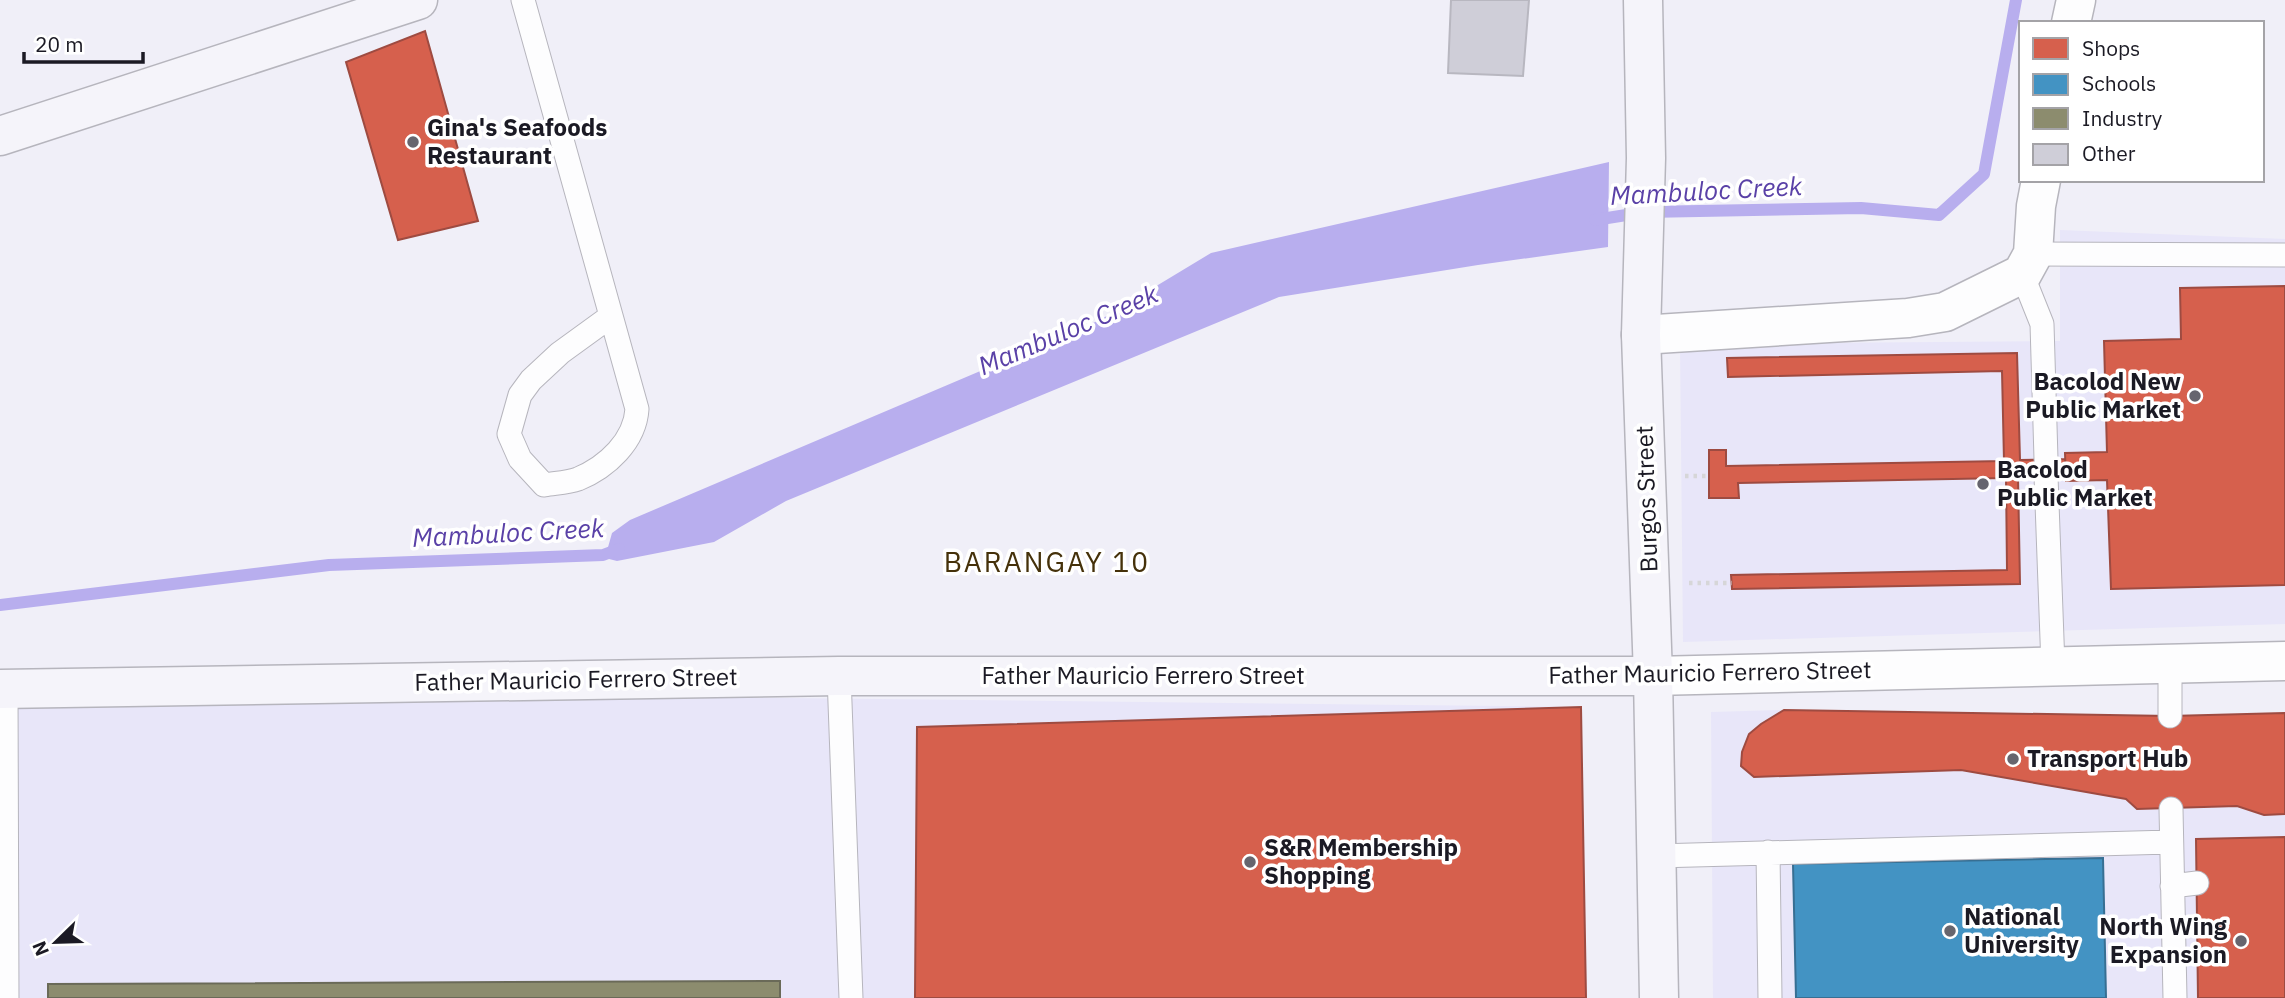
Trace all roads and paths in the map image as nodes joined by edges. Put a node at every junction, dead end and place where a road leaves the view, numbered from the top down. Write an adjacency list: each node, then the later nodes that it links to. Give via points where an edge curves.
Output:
1 (418, 0): 6 (street)
2 (523, 0): 10 (lane)
3 (1643, 0): 11 (street, Burgos Street)
4 (2076, 0): 5 (street)
5 (2071, 21)
6 (0, 136)
7 (2041, 182): 9 (street)
8 (2285, 255): 9 (lane)
9 (2028, 264): 11 (street, via 1945,312); 14 (lane, via 2042,324)
10 (611, 316): 10 (lane, via 637,409 636,421 626,443 599,467 576,479 544,485 520,459 509,434 520,395 560,353)
11 (1642, 335): 16 (street, Burgos Street)
12 (2285, 661): 13 (street, Father Mauricio Ferrero Street)
13 (2170, 664): 14 (street, Father Mauricio Ferrero Street); 18 (lane)
14 (2053, 666): 16 (street, Father Mauricio Ferrero Street)
15 (838, 676): 16 (street, Father Mauricio Ferrero Street); 17 (street, Father Mauricio Ferrero Street); 26 (lane)
16 (1653, 676): 22 (street, Burgos Street)
17 (3, 689): 25 (lane)
18 (2170, 716)
19 (2171, 809): 20 (lane)
20 (2171, 842): 21 (lane); 24 (lane)
21 (1768, 852): 22 (lane); 28 (lane)
22 (1656, 856): 27 (street, Burgos Street)
23 (2197, 883): 24 (lane)
24 (2172, 887): 29 (lane)
25 (7, 998)
26 (852, 998)
27 (1659, 998)
28 (1770, 998)
29 (2175, 998)

